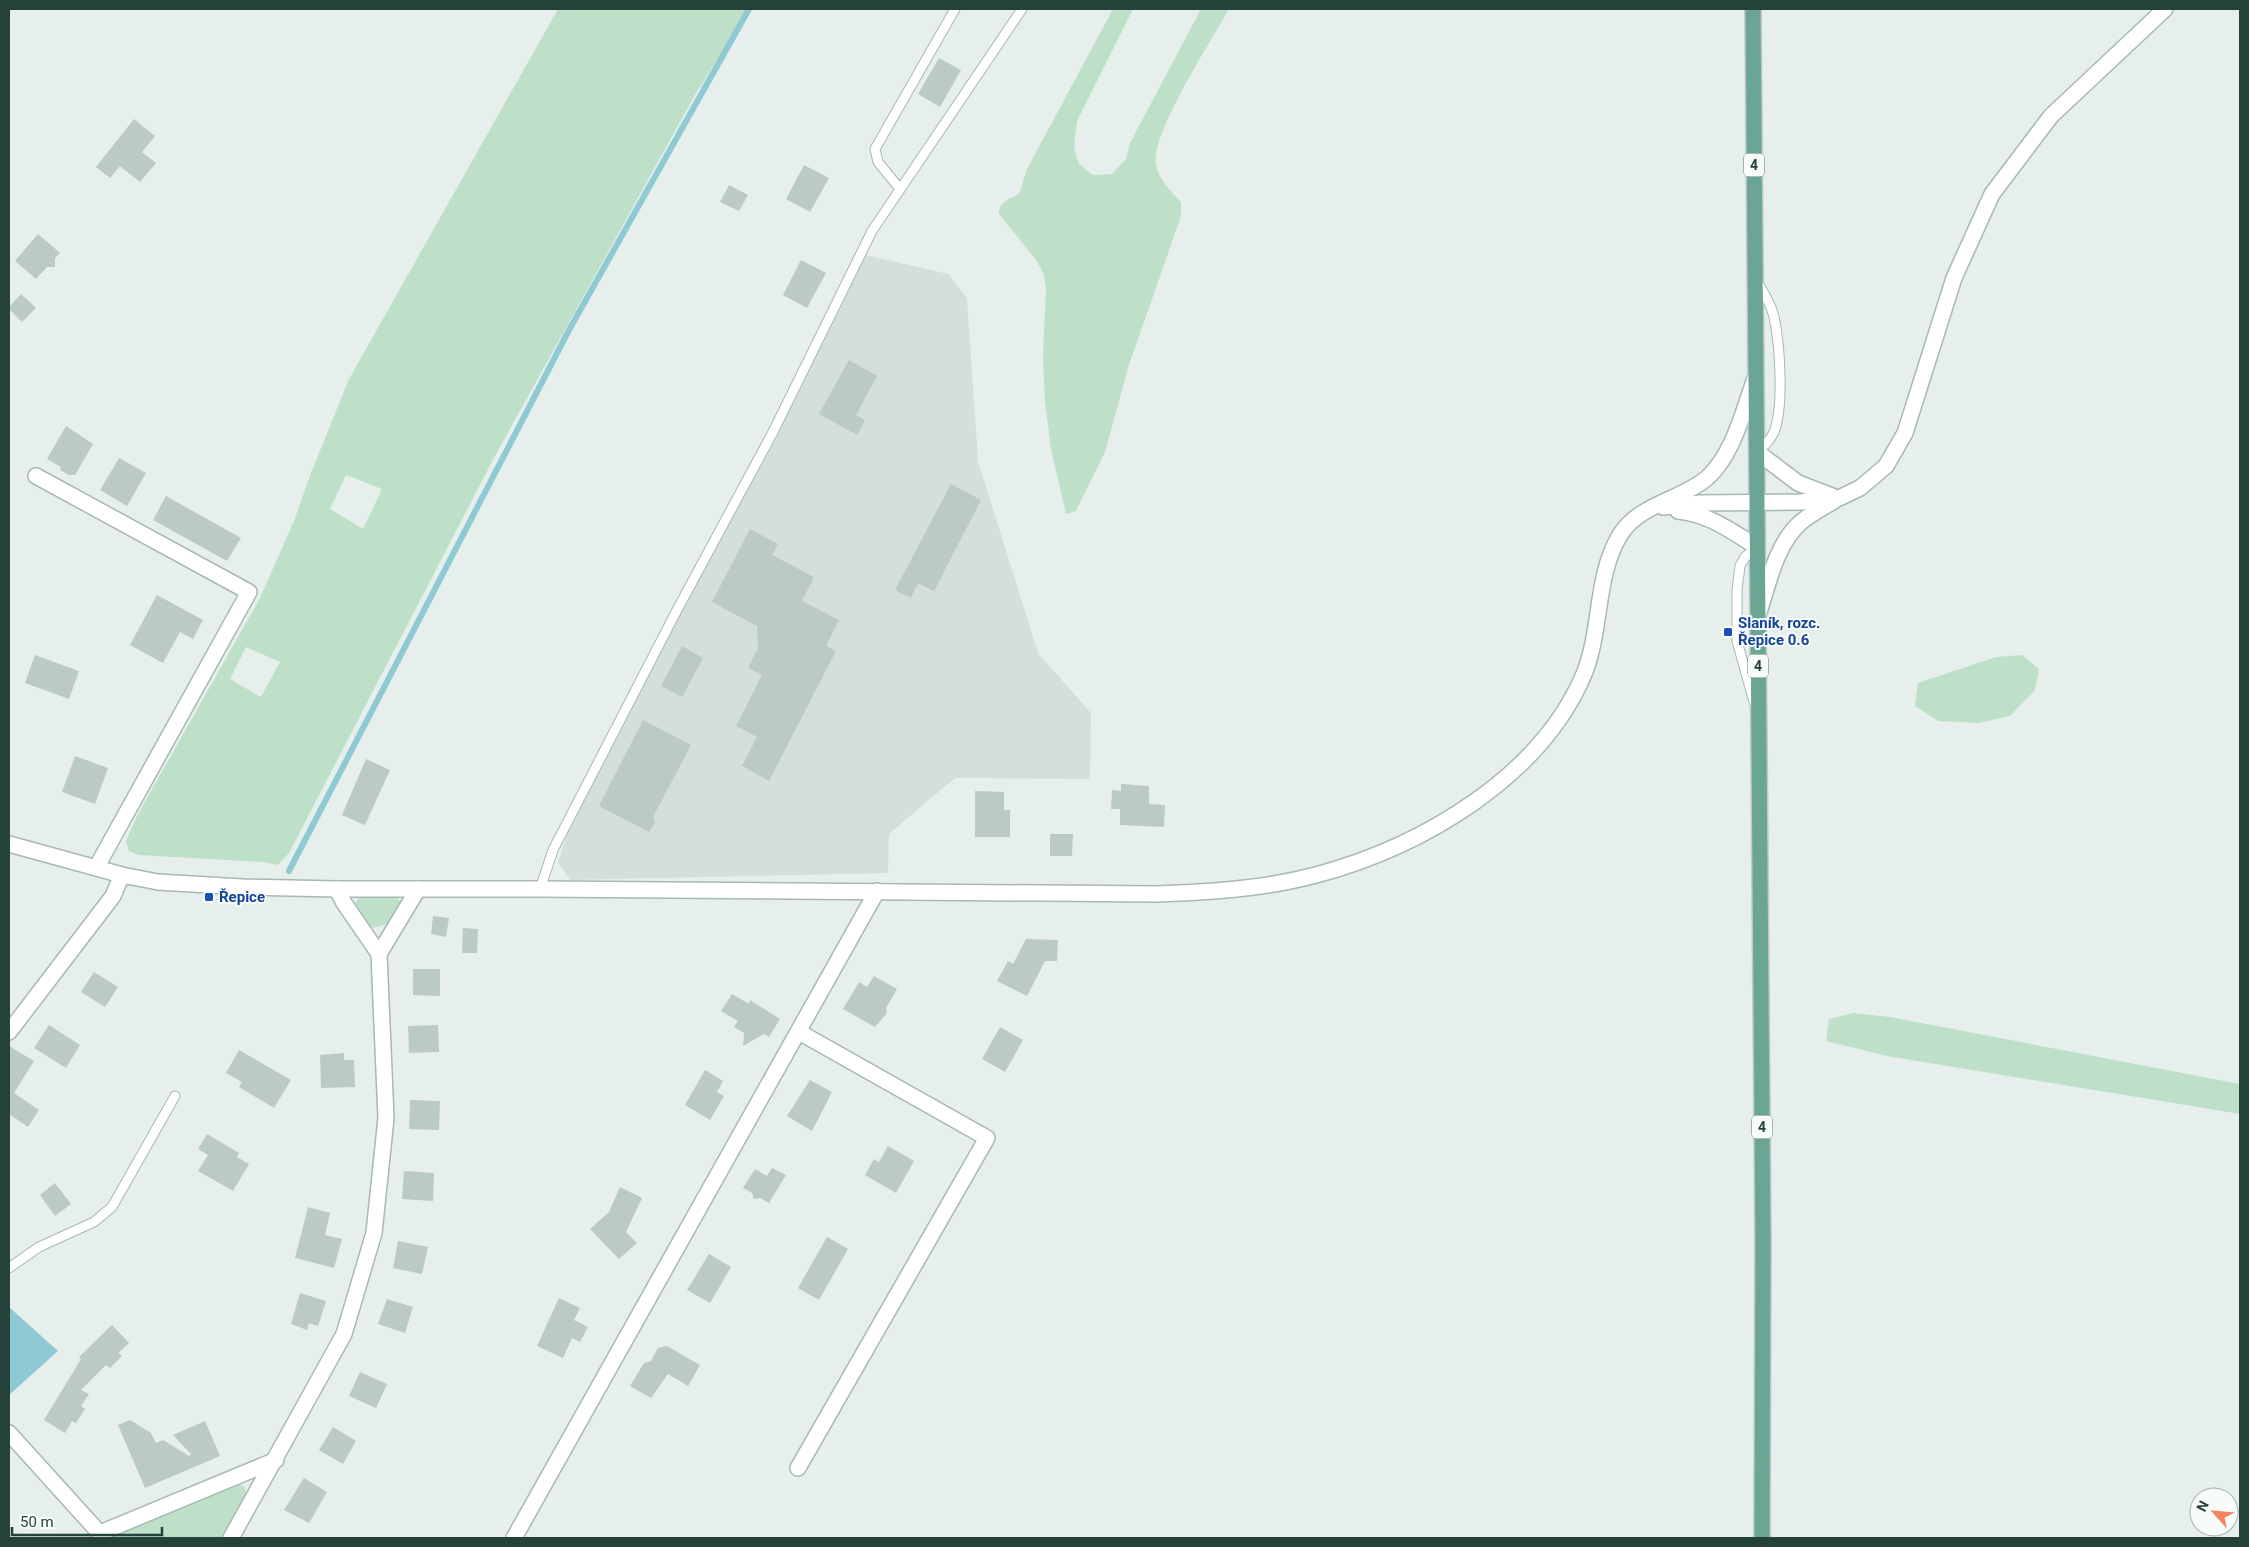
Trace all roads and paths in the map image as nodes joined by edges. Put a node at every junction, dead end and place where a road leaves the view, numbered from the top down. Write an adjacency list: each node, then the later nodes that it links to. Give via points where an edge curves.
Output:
1 (955, 9): 5 (lane, via 874,149 878,162)
2 (1022, 9): 5 (lane)
3 (1754, 9): 6 (main road, 4)
4 (2164, 9): 10 (street, via 2051,116 1992,194 1954,278 1911,418 1898,448 1874,478)
5 (900, 189): 19 (lane, via 872,231 773,432 553,850)
6 (1756, 278): 7 (main road, 4); 8 (lane, via 1768,301 1779,349 1777,422 1769,441)
7 (1756, 375): 8 (main road, 4); 12 (street, via 1731,442 1715,469 1698,485)
8 (1757, 452): 10 (street, via 1798,483); 11 (main road, 4)
9 (36, 476): 17 (street, via 249,592)
10 (1839, 498): 11 (street); 14 (street, via 1811,514 1792,532 1778,557)
11 (1756, 503): 12 (street, via 1700,503); 13 (main road, 4)
12 (1651, 509): 13 (street, via 1705,516); 22 (street, via 1627,526 1612,552 1584,673 1564,709 1532,752 1506,776 1453,817 1424,834 1316,875 1249,888 1084,894)
13 (1757, 547): 14 (main road, 4); 15 (lane, via 1745,557 1738,575 1737,641)
14 (1758, 616): 15 (main road, 4)
15 (1758, 716): 34 (main road, 4)
16 (9, 844): 17 (street)
17 (96, 868): 18 (street)
18 (122, 875): 20 (street, via 158,882); 24 (street, via 113,896)
19 (540, 888): 21 (street); 22 (street)
20 (337, 889): 21 (street); 23 (street)
21 (418, 889): 23 (street)
22 (878, 891): 25 (street)
23 (379, 954): 29 (street, via 386,1118 374,1233 344,1334)
24 (9, 1032)
25 (799, 1032): 30 (street, via 987,1138); 33 (street)
26 (175, 1096): 27 (lane, via 112,1206 94,1222 39,1247)
27 (9, 1268)
28 (9, 1433): 31 (street)
29 (276, 1460): 31 (street); 32 (street)
30 (798, 1468)
31 (102, 1536)
32 (231, 1538)
33 (514, 1538)
34 (1762, 1538)

